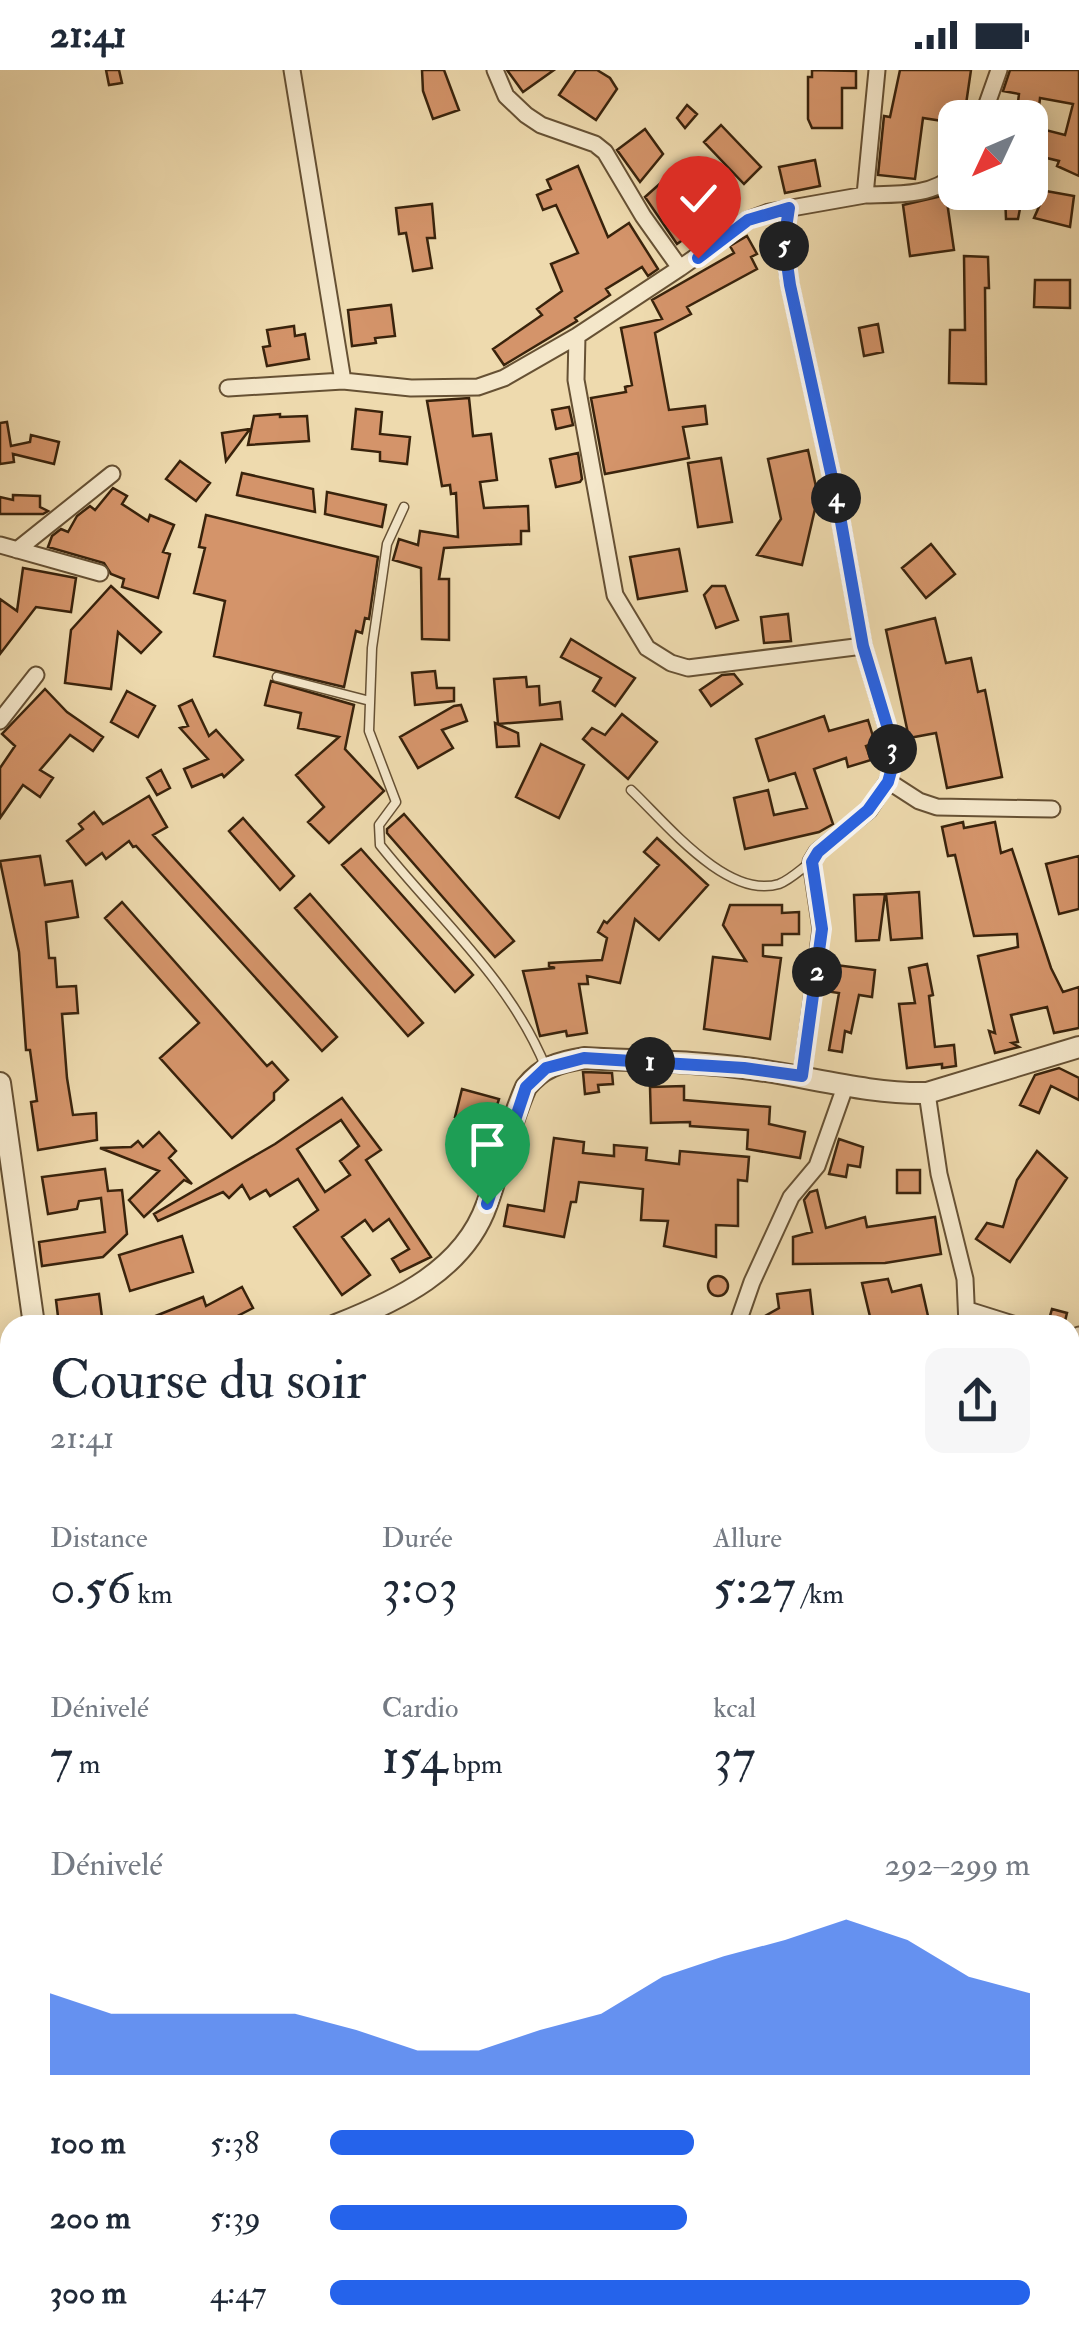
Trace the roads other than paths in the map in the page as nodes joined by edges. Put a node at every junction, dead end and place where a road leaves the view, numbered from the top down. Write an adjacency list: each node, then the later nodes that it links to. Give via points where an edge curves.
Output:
1 (292, 70): 11 (street)
2 (495, 70): 9 (street, via 506,96 526,116 605,152)
3 (877, 70): 7 (street)
4 (999, 70): 5 (street)
5 (988, 100)
6 (938, 185): 7 (street)
7 (864, 195): 8 (street)
8 (789, 208): 9 (street, via 748,220); 18 (street, via 784,242 790,285)
9 (680, 268): 10 (street)
10 (576, 336): 11 (street, via 478,387); 18 (street, via 576,380 615,595 648,648 688,668)
11 (343, 381): 12 (street)
12 (228, 388)
13 (112, 474): 16 (street)
14 (404, 508): 21 (lane, via 387,544)
15 (0, 545): 16 (street)
16 (17, 550): 17 (street)
17 (100, 573)
18 (863, 646): 23 (street, via 892,742)
19 (36, 675): 22 (street)
20 (277, 676): 21 (lane)
21 (370, 701): 28 (lane, via 369,731 396,802 379,825 380,845 490,972)
22 (0, 721)
23 (888, 782): 25 (street, via 937,806); 26 (street)
24 (631, 790): 26 (lane, via 723,874 742,883 782,883)
25 (1052, 809)
26 (812, 862): 29 (street, via 822,929)
27 (1079, 1047): 32 (street)
28 (546, 1068): 29 (street, via 584,1058); 35 (street, via 526,1087 470,1241 436,1274)
29 (802, 1076): 31 (street)
30 (0, 1083): 33 (street)
31 (845, 1086): 32 (street); 36 (street, via 817,1166 792,1197)
32 (927, 1092): 37 (street)
33 (9, 1212): 34 (street)
34 (32, 1315)
35 (360, 1315)
36 (740, 1315)
37 (967, 1315)

